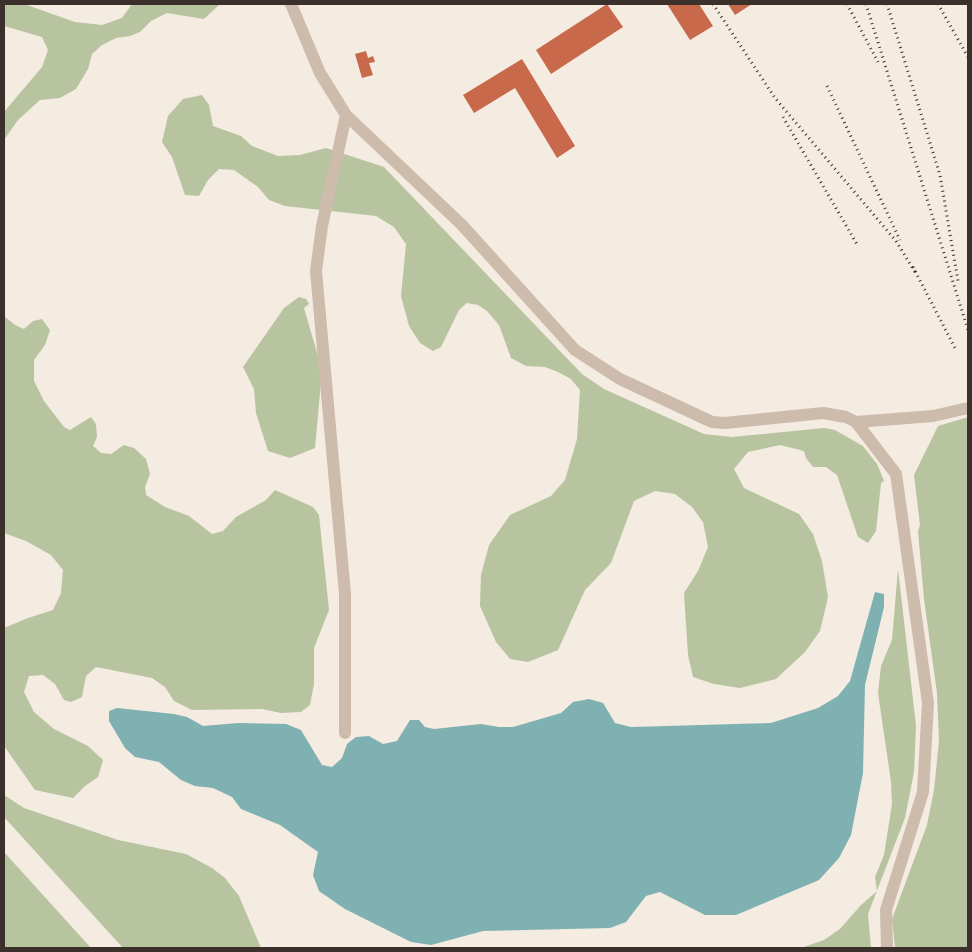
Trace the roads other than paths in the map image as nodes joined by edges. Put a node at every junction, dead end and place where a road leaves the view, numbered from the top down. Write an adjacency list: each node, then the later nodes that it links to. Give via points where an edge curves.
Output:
1 (291, 4): 2 (street, via 320,73)
2 (346, 115): 4 (street, via 462,226 563,339 606,371 712,422 823,413); 5 (street, via 322,226 316,271 345,594)
3 (968, 408): 4 (street, via 933,416)
4 (856, 422): 6 (street, via 896,474 928,703 922,792 886,910)
5 (345, 733)
6 (887, 948)

